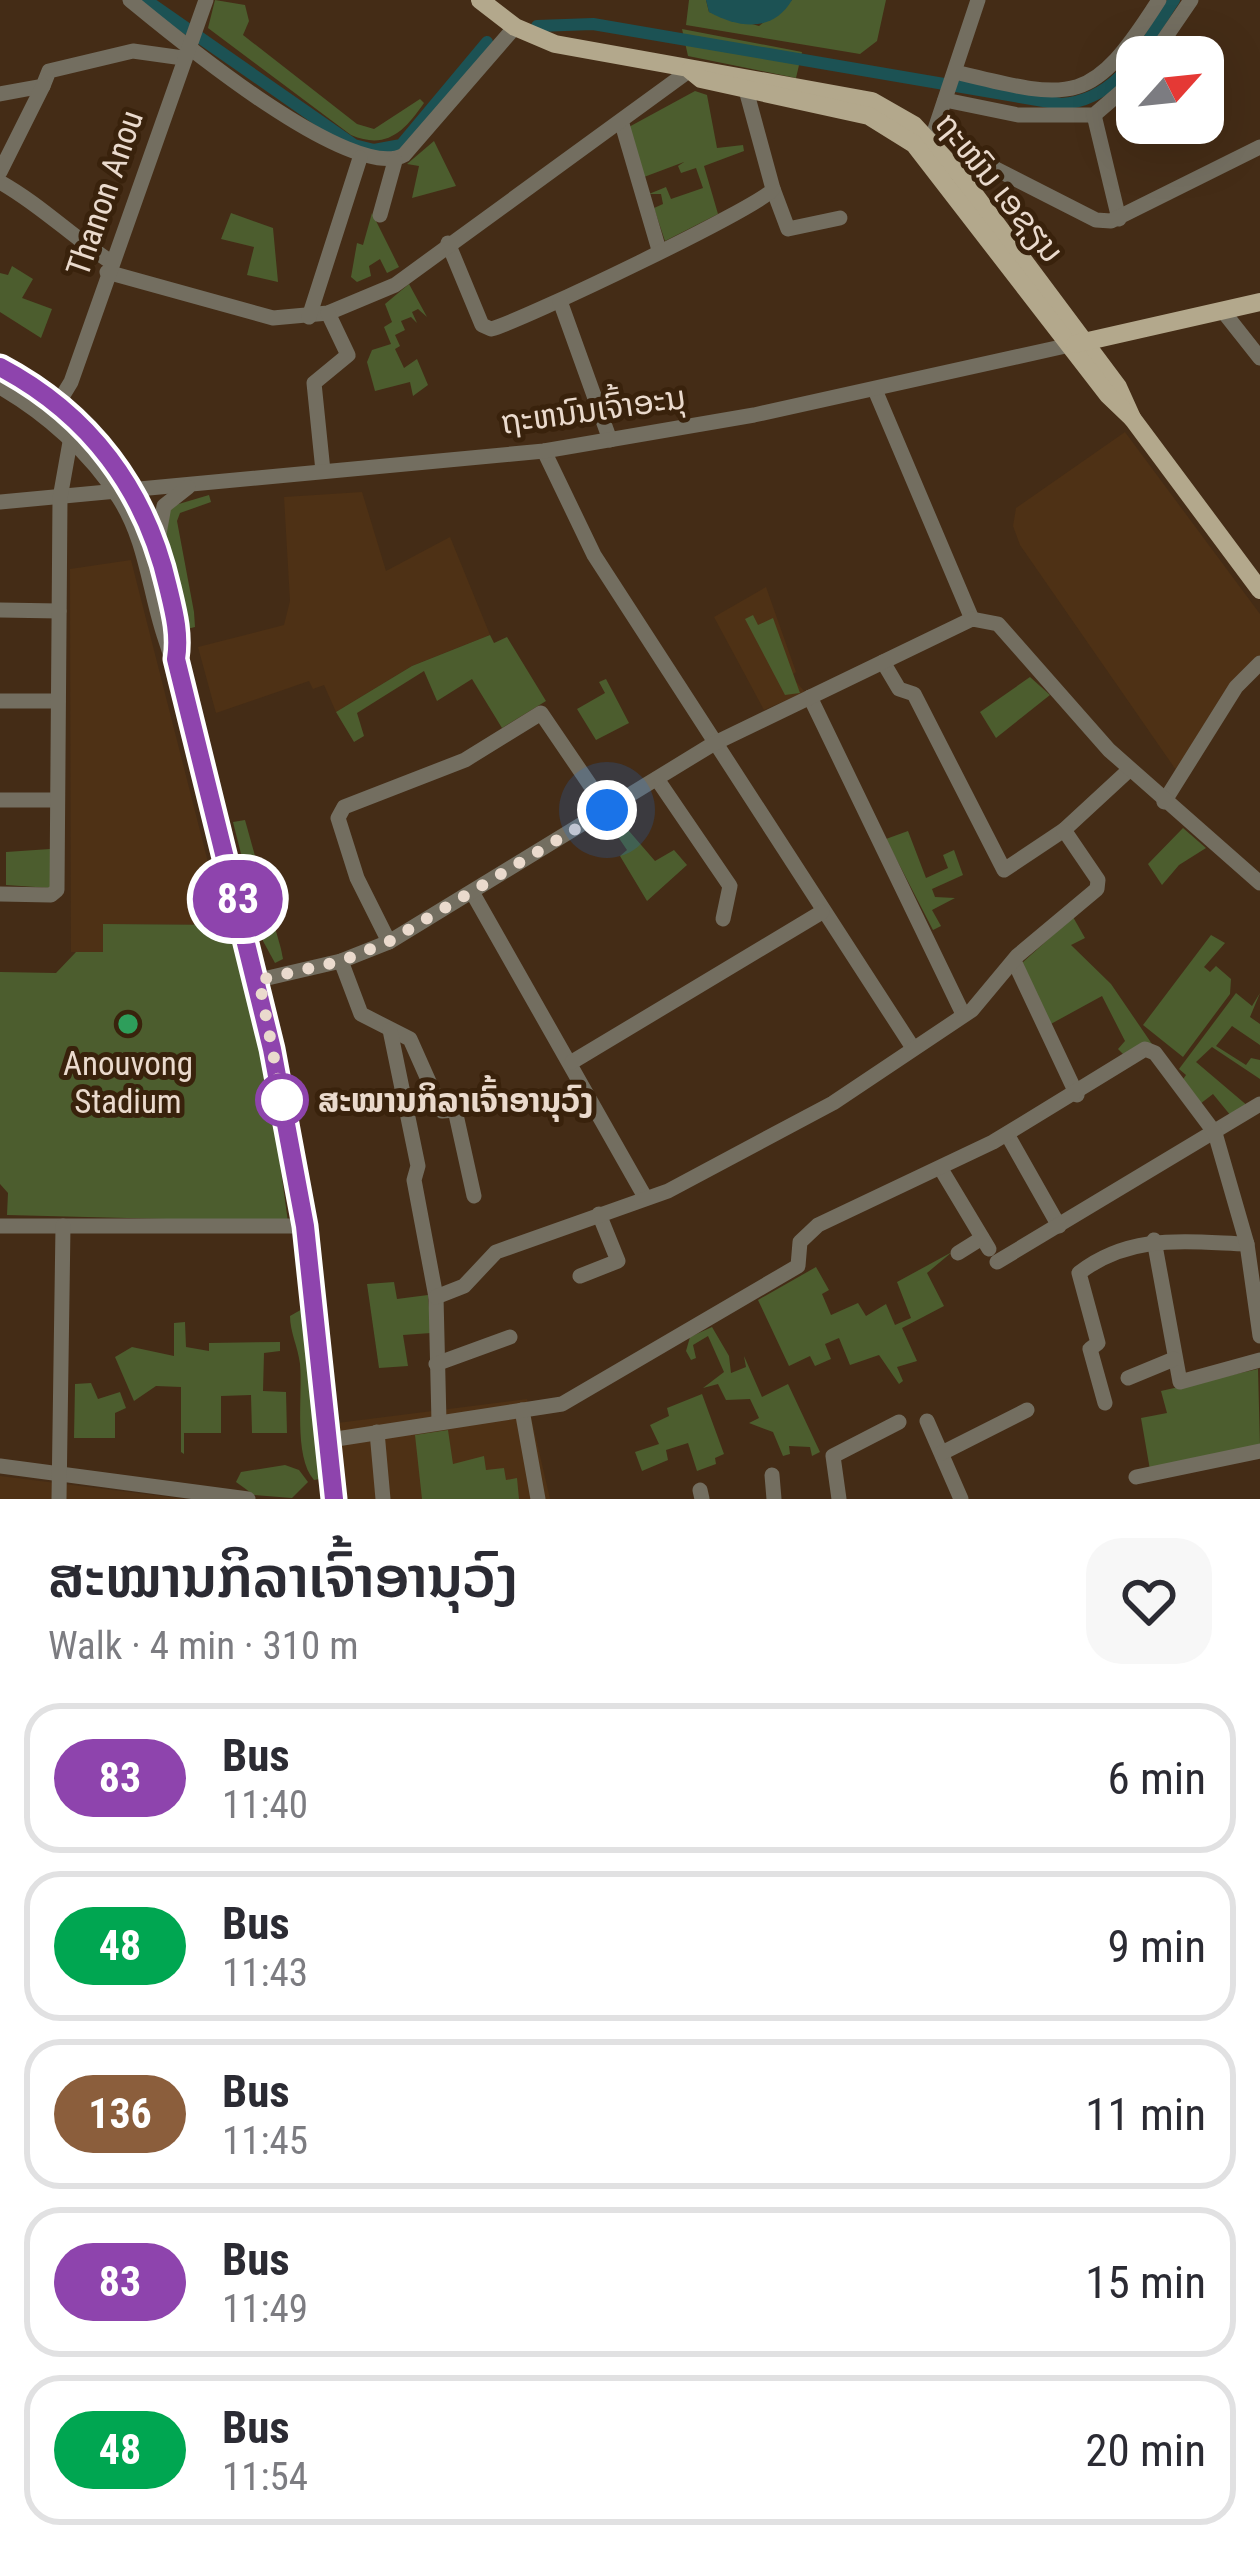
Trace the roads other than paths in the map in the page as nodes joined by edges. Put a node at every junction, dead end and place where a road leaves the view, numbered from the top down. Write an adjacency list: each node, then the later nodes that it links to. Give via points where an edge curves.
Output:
1 (130, 0): 9 (street)
2 (206, 0): 9 (street, Thanon Anou)
3 (479, 0): 7 (main road, ຖະໜົນ ເອຊຽນ)
4 (978, 0): 11 (street)
5 (1159, 0): 11 (street, via 1117,64 1080,88)
6 (1191, 0): 8 (street)
7 (515, 27): 10 (main road, ຖະໜົນ ເອຊຽນ, via 577,49); 22 (street)
8 (1166, 36)
9 (186, 53): 12 (street, via 133,50 50,71); 21 (street); 32 (street, Thanon Anou)
10 (690, 70): 13 (main road, ຖະໜົນ ເອຊຽນ); 18 (street); 19 (main road, ຖະໜົນ ເອຊຽນ, via 872,101)
11 (954, 74): 16 (street)
12 (43, 86): 14 (street); 23 (street)
13 (746, 90): 26 (street); 38 (main road, ຖະໜົນ ເອຊຽນ, via 869,116 914,144)
14 (0, 94)
15 (1116, 96): 17 (street)
16 (946, 98): 17 (street, via 1018,115); 19 (street)
17 (1094, 115): 29 (street)
18 (622, 124): 30 (street); 31 (street)
19 (931, 140): 24 (main road, ຖະໜົນ ເອຊຽນ)
20 (1260, 147): 29 (street)
21 (359, 158): 22 (street); 37 (street)
22 (394, 160): 27 (street)
23 (0, 172)
24 (960, 175): 29 (street, via 990,166 1096,220); 38 (main road, ຖະໜົນ ເອຊຽນ)
25 (0, 182): 32 (street, via 40,205)
26 (773, 189): 28 (street, via 788,229); 31 (street)
27 (380, 215)
28 (840, 218)
29 (1119, 219)
30 (448, 243): 33 (street, via 486,328); 36 (street, via 395,285)
31 (659, 250): 33 (street)
32 (109, 267): 37 (street, via 253,314); 43 (street, Thanon Anou)
33 (560, 301): 44 (street)
34 (1260, 302): 35 (main road)
35 (1222, 310): 38 (main road); 39 (street)
36 (328, 313): 37 (street); 48 (street, via 348,356 314,383)
37 (309, 317)
38 (1078, 344): 42 (street, ຖະຫນົນເຈົ້າອະນຸ); 55 (main road, ຖະໜົນ ເອຊຽນ, via 1118,387 1132,418)
39 (1260, 358)
40 (0, 367): 43 (street)
41 (0, 387): 45 (street)
42 (875, 390): 44 (street, ຖະຫນົນເຈົ້າອະນຸ); 58 (street)
43 (57, 405): 47 (street)
44 (610, 440): 46 (street, ຖະຫນົນເຈົ້າອະນຸ)
45 (70, 442): 51 (street); 52 (street)
46 (544, 451): 48 (street, ຖະຫນົນເຈົ້າອະນຸ); 65 (street, via 594,555)
47 (110, 460): 50 (street); 51 (street)
48 (323, 470): 49 (street, ຖະຫນົນເຈົ້າອະນຸ)
49 (190, 486): 50 (street, ຖະຫນົນເຈົ້າອະນຸ); 54 (street, via 158,517)
50 (171, 488): 51 (street, ຖະຫນົນເຈົ້າອະນຸ)
51 (125, 494): 52 (street, ຖະຫນົນເຈົ້າອະນຸ); 54 (street, via 151,521); 59 (street)
52 (60, 499): 53 (street, ຖະຫນົນເຈົ້າອະນຸ); 57 (street)
53 (0, 502)
54 (159, 549): 59 (street, via 179,637)
55 (1260, 590)
56 (0, 610): 57 (street)
57 (59, 611): 64 (street)
58 (972, 619): 60 (street); 66 (street, via 998,624)
59 (176, 659): 81 (street)
60 (883, 662): 62 (street); 72 (street, via 899,688 914,694 1004,870)
61 (1260, 664): 70 (street, via 1236,687)
62 (810, 698): 65 (street); 82 (street)
63 (0, 701): 64 (street)
64 (58, 701): 69 (street)
65 (713, 744): 67 (street); 76 (street)
66 (1130, 770): 70 (street); 72 (street)
67 (657, 779): 71 (street); 77 (street, via 730,886)
68 (0, 800): 69 (street)
69 (57, 800): 75 (street, via 55,894)
70 (1164, 802): 73 (street)
71 (607, 810): 74 (street); 78 (street, via 541,713 465,760 344,807 338,818 357,878)
72 (1064, 830): 80 (street, via 1099,885)
73 (1260, 884)
74 (472, 892): 78 (street); 85 (street)
75 (0, 894)
76 (823, 912): 84 (street); 85 (street)
77 (723, 919)
78 (388, 942): 79 (street)
79 (341, 961): 81 (street); 83 (street, via 361,1014)
80 (1014, 961): 82 (street); 86 (street)
81 (259, 980): 96 (street)
82 (963, 1013): 84 (street)
83 (390, 1030): 91 (street, via 410,1039 442,1111 454,1110); 103 (street)
84 (913, 1048): 92 (street, via 720,1167)
85 (572, 1062): 92 (street)
86 (1077, 1095): 88 (street, via 1151,1049); 89 (street)
87 (1260, 1104): 88 (street)
88 (1214, 1133): 97 (street); 98 (street)
89 (1007, 1134): 90 (street); 97 (street)
90 (941, 1169): 100 (street); 111 (street, via 818,1226 800,1242 797,1266 567,1402)
91 (474, 1196)
92 (645, 1197): 93 (street)
93 (598, 1214): 102 (street, via 618,1261); 103 (street, via 496,1252 464,1286)
94 (0, 1226): 95 (street)
95 (63, 1226): 96 (street); 121 (street)
96 (305, 1226): 117 (street)
97 (1059, 1226): 100 (street)
98 (1250, 1236): 99 (street); 104 (street)
99 (1154, 1240): 106 (street); 110 (street, via 1079,1273)
100 (989, 1250): 101 (street)
101 (958, 1253)
102 (580, 1276)
103 (436, 1297): 108 (street)
104 (1260, 1336)
105 (510, 1337): 108 (street)
106 (1174, 1359): 107 (street, via 1180,1382); 109 (street)
107 (1260, 1360)
108 (436, 1364): 114 (street)
109 (1128, 1378)
110 (1106, 1403)
111 (521, 1410): 114 (street); 129 (street)
112 (1028, 1410): 119 (street)
113 (927, 1421): 119 (street)
114 (439, 1422): 116 (street)
115 (899, 1422): 131 (street, via 833,1456)
116 (377, 1432): 117 (street); 128 (street)
117 (330, 1440): 127 (street)
118 (1260, 1451): 123 (street)
119 (942, 1453): 132 (street)
120 (0, 1466): 121 (street)
121 (59, 1472): 124 (street); 125 (street)
122 (772, 1475): 130 (street)
123 (1136, 1477)
124 (165, 1493): 126 (street)
125 (59, 1499)
126 (248, 1499)
127 (334, 1499)
128 (383, 1499)
129 (538, 1499)
130 (775, 1499)
131 (839, 1499)
132 (962, 1499)

